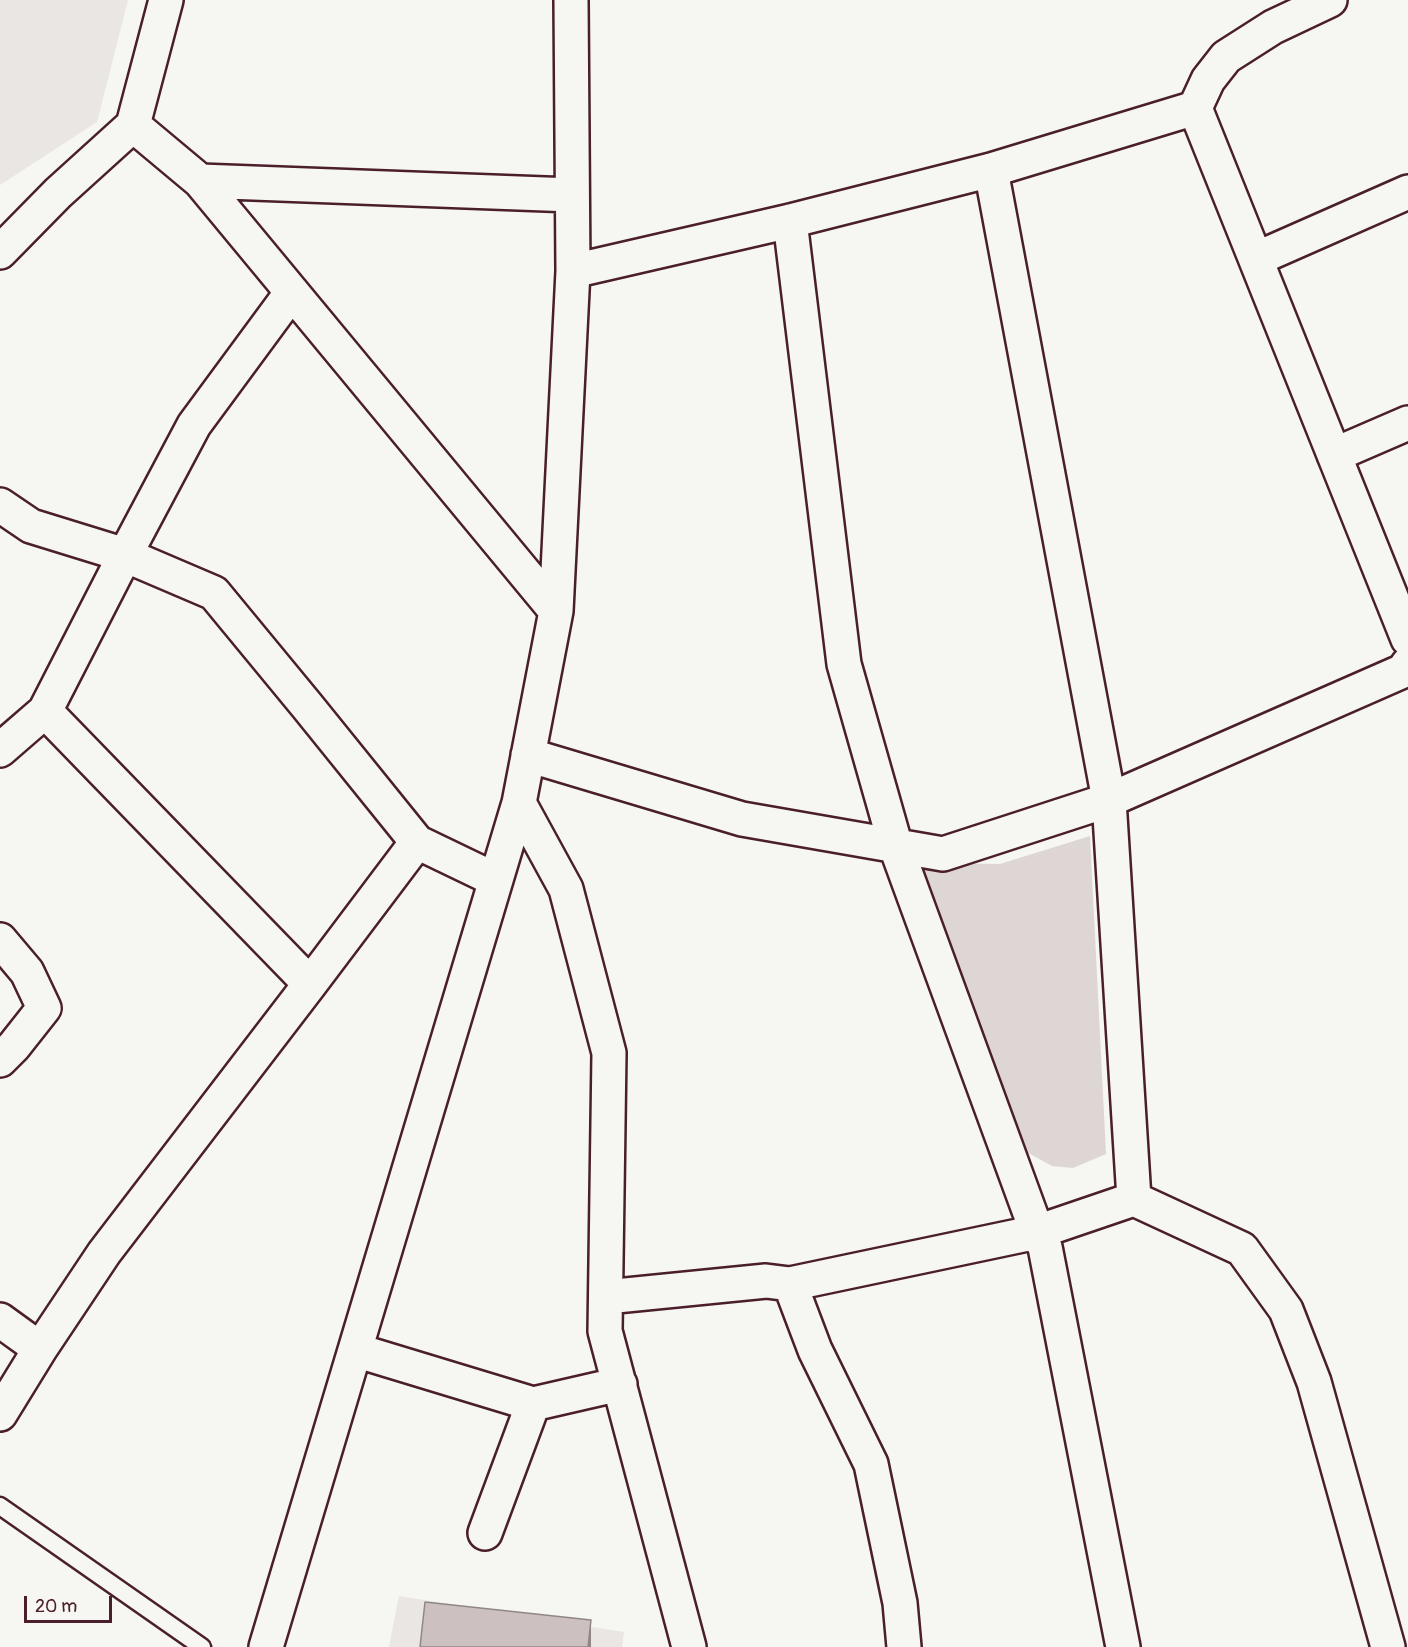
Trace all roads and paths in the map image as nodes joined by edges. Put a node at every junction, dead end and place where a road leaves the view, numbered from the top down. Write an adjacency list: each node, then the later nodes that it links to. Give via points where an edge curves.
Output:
1 (166, 0): 5 (street)
2 (571, 0): 9 (street)
3 (1330, 0): 4 (street, via 1273,27 1226,57 1208,80)
4 (1196, 108): 6 (street); 12 (street)
5 (134, 124): 7 (street); 11 (street)
6 (991, 170): 10 (street); 25 (street)
7 (200, 181): 9 (street); 14 (street)
8 (1408, 192): 12 (street)
9 (572, 195): 13 (street)
10 (790, 221): 13 (street); 28 (street, via 844,664)
11 (0, 252)
12 (1256, 260): 16 (street)
13 (573, 271): 19 (street)
14 (292, 292): 18 (street, via 194,425); 19 (street)
15 (1408, 423): 16 (street)
16 (1334, 455): 20 (street)
17 (0, 505): 18 (street, via 31,526)
18 (125, 555): 22 (street); 27 (street, via 214,593)
19 (556, 611): 24 (street)
20 (1408, 639)
21 (1408, 664): 25 (street, via 1402,671)
22 (45, 711): 23 (street); 31 (street)
23 (0, 750)
24 (528, 755): 26 (street); 28 (street, via 742,819)
25 (1109, 800): 28 (street, via 943,854); 33 (street)
26 (519, 803): 29 (street); 36 (street, via 566,889 609,1053)
27 (417, 842): 29 (street); 31 (street)
28 (896, 847): 34 (street)
29 (496, 880): 39 (street)
30 (0, 940): 32 (street, via 27,972 44,1008)
31 (310, 984): 38 (street, via 104,1253)
32 (0, 1060)
33 (1134, 1199): 34 (street); 50 (street, via 1242,1249 1286,1310 1314,1382)
34 (1037, 1232): 35 (street); 49 (street, via 1045,1247)
35 (790, 1284): 36 (street, via 766,1281); 48 (street, via 815,1350 871,1464 900,1603)
36 (606, 1298): 40 (street, via 606,1331)
37 (0, 1320): 38 (street)
38 (40, 1349): 42 (street)
39 (356, 1350): 41 (street); 46 (street)
40 (620, 1384): 41 (street); 47 (street)
41 (533, 1404): 44 (street)
42 (0, 1414)
43 (0, 1506): 45 (lane)
44 (485, 1533)
45 (202, 1647)
46 (266, 1647)
47 (689, 1647)
48 (904, 1647)
49 (1123, 1647)
50 (1388, 1647)

